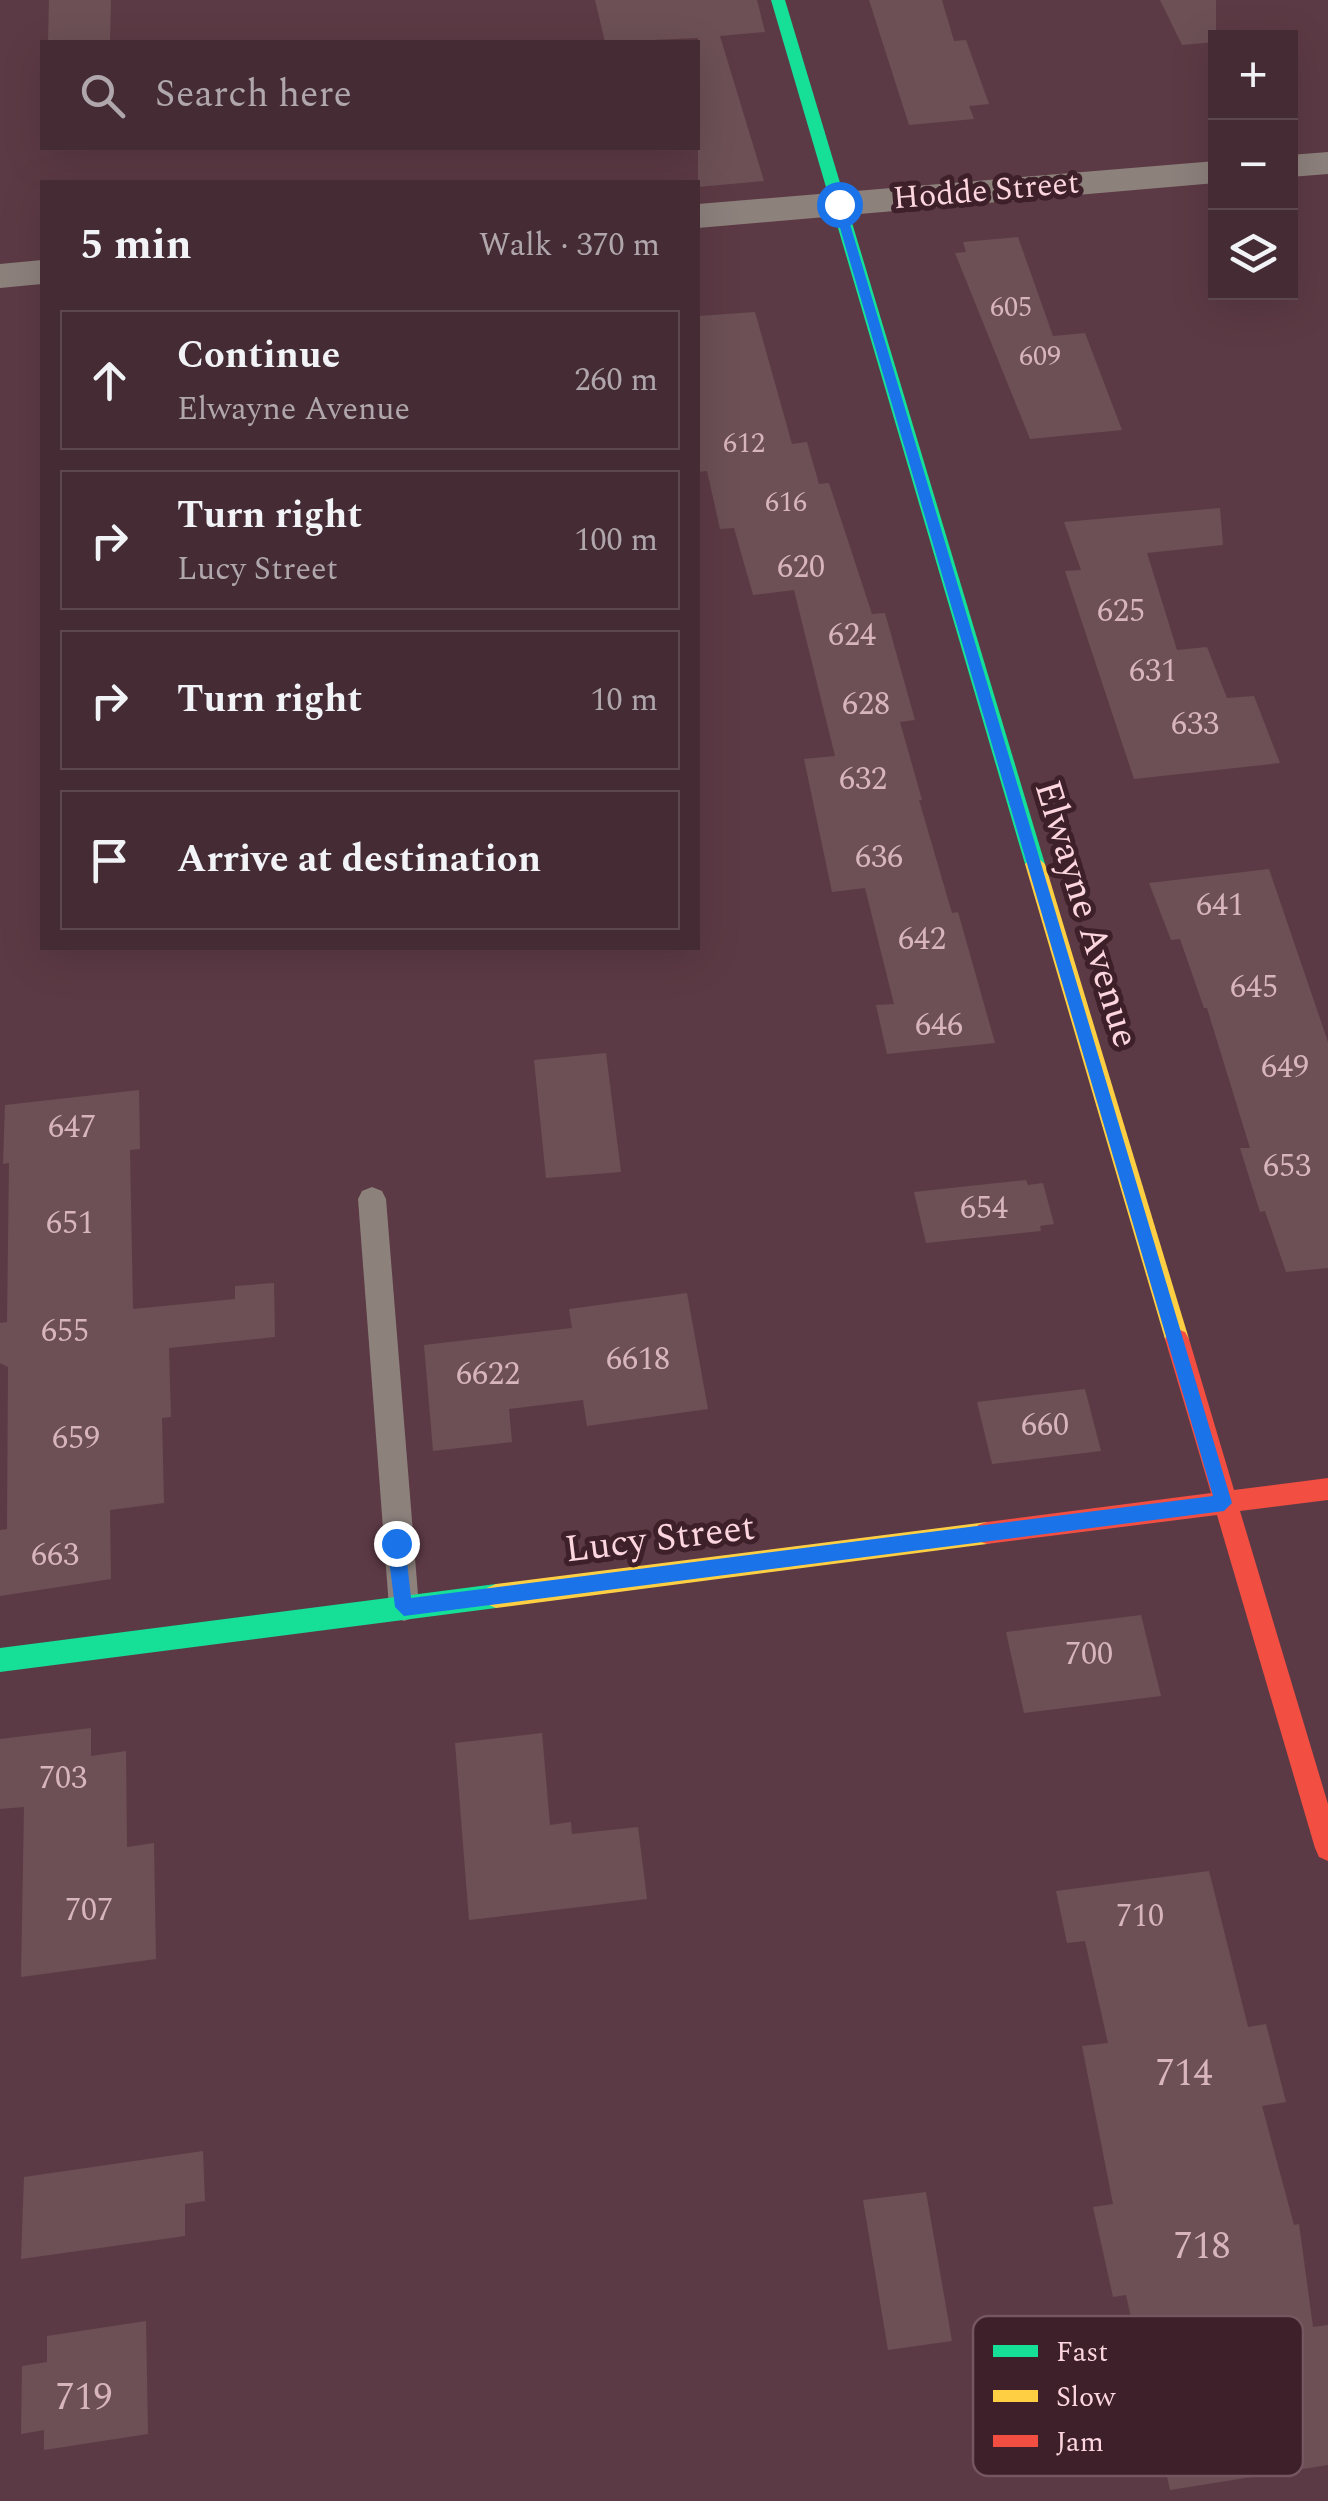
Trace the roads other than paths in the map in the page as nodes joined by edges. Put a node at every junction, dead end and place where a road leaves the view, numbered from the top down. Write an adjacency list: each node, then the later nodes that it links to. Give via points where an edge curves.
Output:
1 (778, 0): 5 (street, Elwayne Avenue)
2 (1328, 162): 3 (street)
3 (1298, 165)
4 (1208, 173): 5 (street, Hodde Street)
5 (839, 204): 6 (street, Hodde Street); 11 (street, Elwayne Avenue)
6 (700, 216)
7 (40, 272): 8 (street)
8 (0, 276)
9 (372, 1199): 12 (lane)
10 (1328, 1489): 11 (street, Lucy Street)
11 (1224, 1503): 12 (street, Lucy Street); 14 (street, Elwayne Avenue)
12 (404, 1607): 13 (street, Lucy Street)
13 (0, 1660)
14 (1328, 1848)

